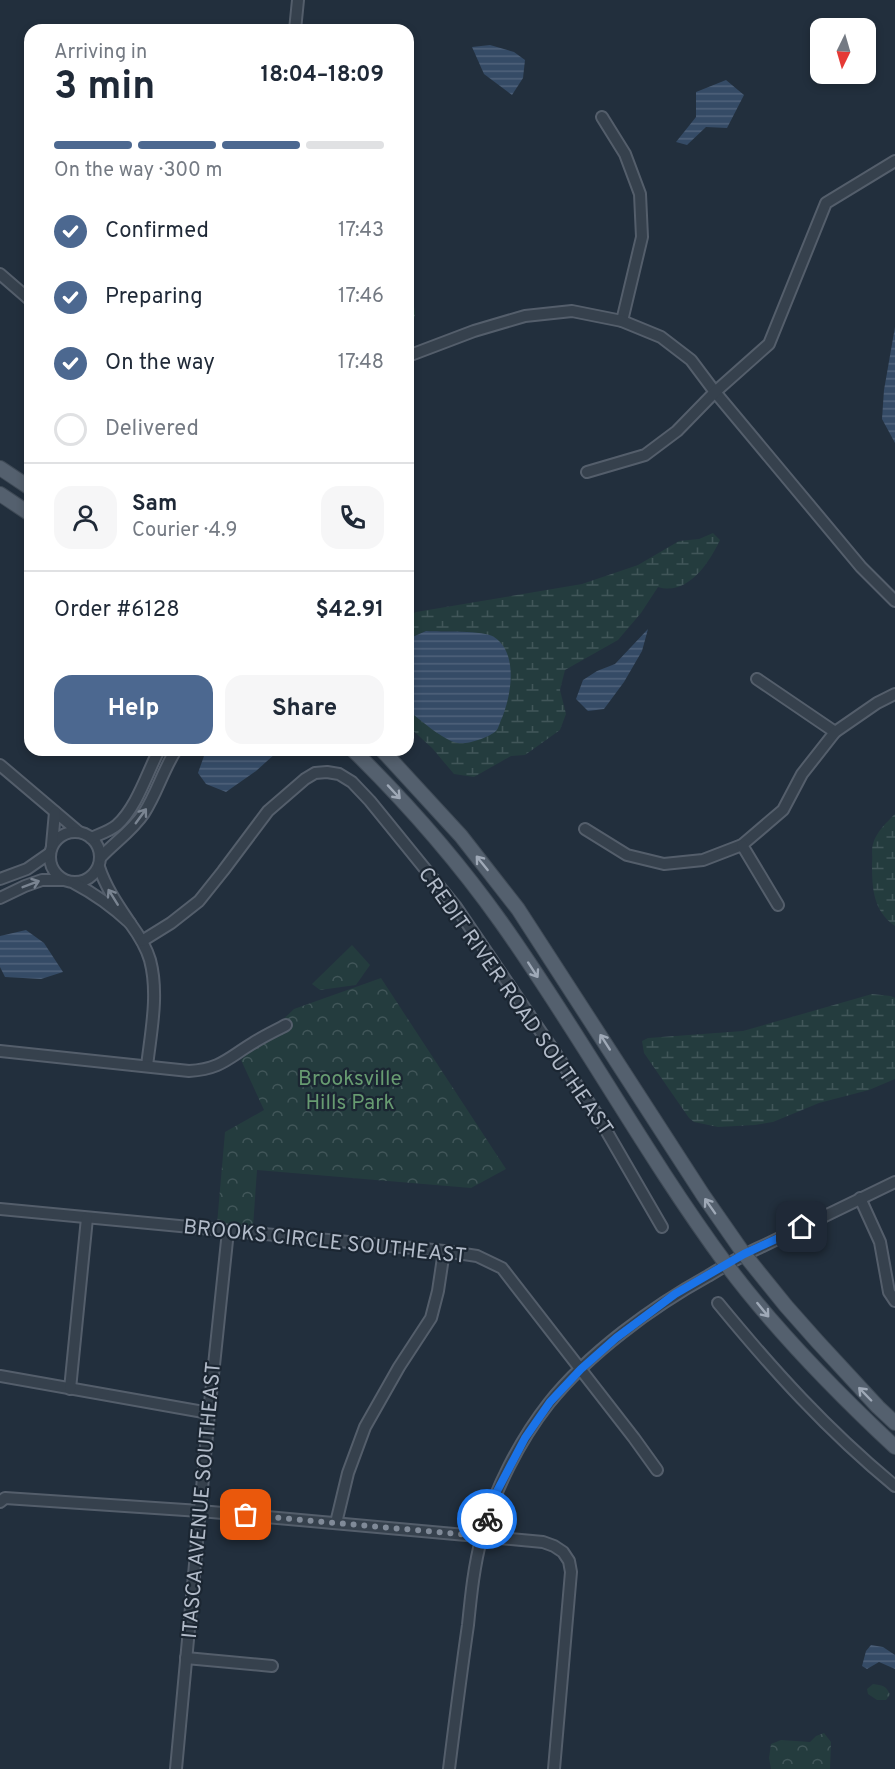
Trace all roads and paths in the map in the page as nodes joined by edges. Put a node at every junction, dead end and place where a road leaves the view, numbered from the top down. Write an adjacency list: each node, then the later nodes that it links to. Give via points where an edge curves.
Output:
1 (298, 0): 2 (street)
2 (296, 24)
3 (602, 117): 7 (street, via 625,154 640,194 642,237)
4 (895, 160): 9 (street, via 826,203 769,344)
5 (0, 274): 6 (street)
6 (24, 295)
7 (621, 321): 8 (street, via 572,311 525,316); 9 (street, via 661,337 691,360)
8 (414, 354)
9 (715, 392): 11 (street, via 677,431 645,455); 15 (street, via 861,567)
10 (0, 468): 12 (main road)
11 (587, 472)
12 (24, 484)
13 (0, 494): 14 (main road)
14 (24, 510)
15 (895, 601)
16 (757, 679): 18 (street)
17 (895, 694): 18 (street)
18 (835, 732): 28 (street, via 802,774 783,810)
19 (156, 756): 27 (street, via 118,824)
20 (172, 756): 30 (street, one-way to 20, via 142,816)
21 (359, 756): 48 (main road, one-way to 48, via 446,850 501,921)
22 (388, 756): 47 (main road, one-way to 22, via 518,909 461,836)
23 (0, 765): 24 (street)
24 (55, 812): 26 (street); 29 (street)
25 (585, 829): 28 (street, via 627,855 664,864 703,860)
26 (79, 832): 27 (street); 29 (street, via 66,833)
27 (91, 838): 30 (street, via 100,850)
28 (742, 845): 34 (street)
29 (51, 850): 31 (street, via 27,869); 32 (street, via 52,869)
30 (100, 862): 32 (street, via 89,879); 35 (street, one-way to 30, via 103,880)
31 (0, 879)
32 (69, 881): 33 (street, one-way to 32, via 42,880); 35 (street, via 93,892)
33 (0, 898)
34 (778, 905)
35 (130, 923): 36 (street)
36 (142, 941): 39 (street, via 154,981); 44 (street, CREDIT RIVER ROAD SOUTHEAST, via 199,901 268,811 305,779 327,772 339,774 370,801 456,907 596,1113)
37 (286, 1025): 39 (street, via 219,1066 189,1071)
38 (0, 1051): 39 (street)
39 (147, 1066)
40 (895, 1182): 41 (street)
41 (860, 1198): 47 (street); 49 (street, via 880,1242 889,1292)
42 (0, 1209): 43 (street, BROOKS CIRCLE SOUTHEAST)
43 (87, 1218): 45 (street, BROOKS CIRCLE SOUTHEAST); 53 (street)
44 (662, 1227)
45 (228, 1231): 46 (street, BROOKS CIRCLE SOUTHEAST); 54 (street, ITASCA AVENUE SOUTHEAST)
46 (444, 1251): 51 (street, BROOKS CIRCLE SOUTHEAST, via 477,1256 501,1268); 61 (street, via 431,1318 365,1427)
47 (744, 1254): 48 (street); 55 (main road, one-way to 47, via 817,1341)
48 (727, 1265): 51 (street, via 675,1294); 56 (main road, one-way to 56, via 833,1389)
49 (895, 1301)
50 (718, 1303): 58 (street, via 790,1388)
51 (581, 1369): 57 (street, BROOKS CIRCLE SOUTHEAST); 62 (street, via 550,1402 525,1438 496,1493)
52 (0, 1376): 53 (street)
53 (70, 1389): 54 (street)
54 (209, 1413): 60 (street, ITASCA AVENUE SOUTHEAST)
55 (895, 1423)
56 (895, 1447)
57 (657, 1470)
58 (895, 1486)
59 (0, 1502): 60 (street, via 5,1498)
60 (200, 1511): 61 (street); 63 (street, ITASCA AVENUE SOUTHEAST)
61 (336, 1523): 62 (street)
62 (482, 1536): 66 (street); 67 (street, via 543,1542 563,1552 569,1561)
63 (186, 1658): 64 (street); 65 (street, ITASCA AVENUE SOUTHEAST)
64 (272, 1666)
65 (176, 1769)
66 (449, 1769)
67 (554, 1769)

